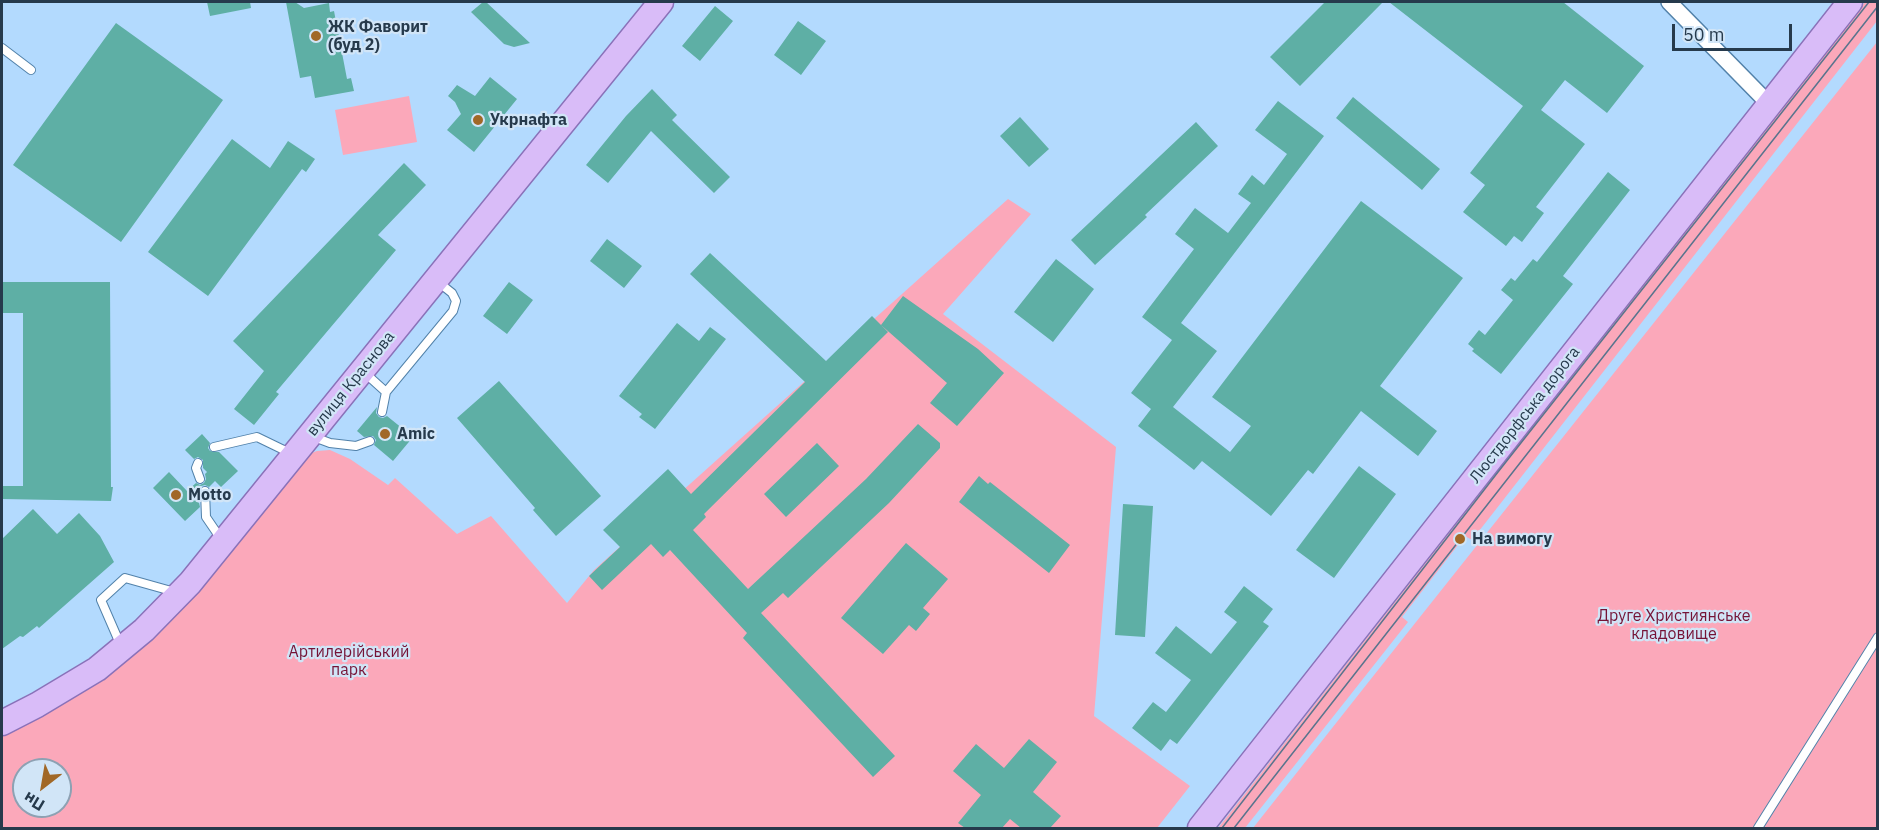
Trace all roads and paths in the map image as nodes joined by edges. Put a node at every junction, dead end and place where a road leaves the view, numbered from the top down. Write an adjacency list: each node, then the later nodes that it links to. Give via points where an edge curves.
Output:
1 (660, 2): 7 (main road, вулиця Краснова)
2 (1669, 2): 6 (street)
3 (1850, 2): 6 (main road, Люстдорфська дорога)
4 (2, 48): 5 (lane)
5 (31, 70)
6 (1770, 104): 23 (main road, Люстдорфська дорога)
7 (436, 280): 8 (main road, вулиця Краснова); 9 (lane, via 452,293 456,301 453,311)
8 (363, 370): 9 (lane); 11 (main road, вулиця Краснова)
9 (386, 392): 10 (lane)
10 (382, 412)
11 (310, 435): 12 (lane, via 330,443 356,446); 14 (main road, вулиця Краснова)
12 (370, 441)
13 (214, 447): 14 (lane, via 257,437)
14 (294, 455): 18 (main road, вулиця Краснова)
15 (198, 463): 16 (lane)
16 (200, 479)
17 (205, 491): 18 (lane, via 206,517)
18 (224, 542): 19 (main road, вулиця Краснова)
19 (180, 593): 21 (main road, вулиця Краснова); 21 (lane, via 125,578 100,600)
20 (1878, 637): 24 (lane)
21 (122, 648): 22 (main road, вулиця Краснова, via 97,669)
22 (2, 723)
23 (1200, 828)
24 (1758, 828)

